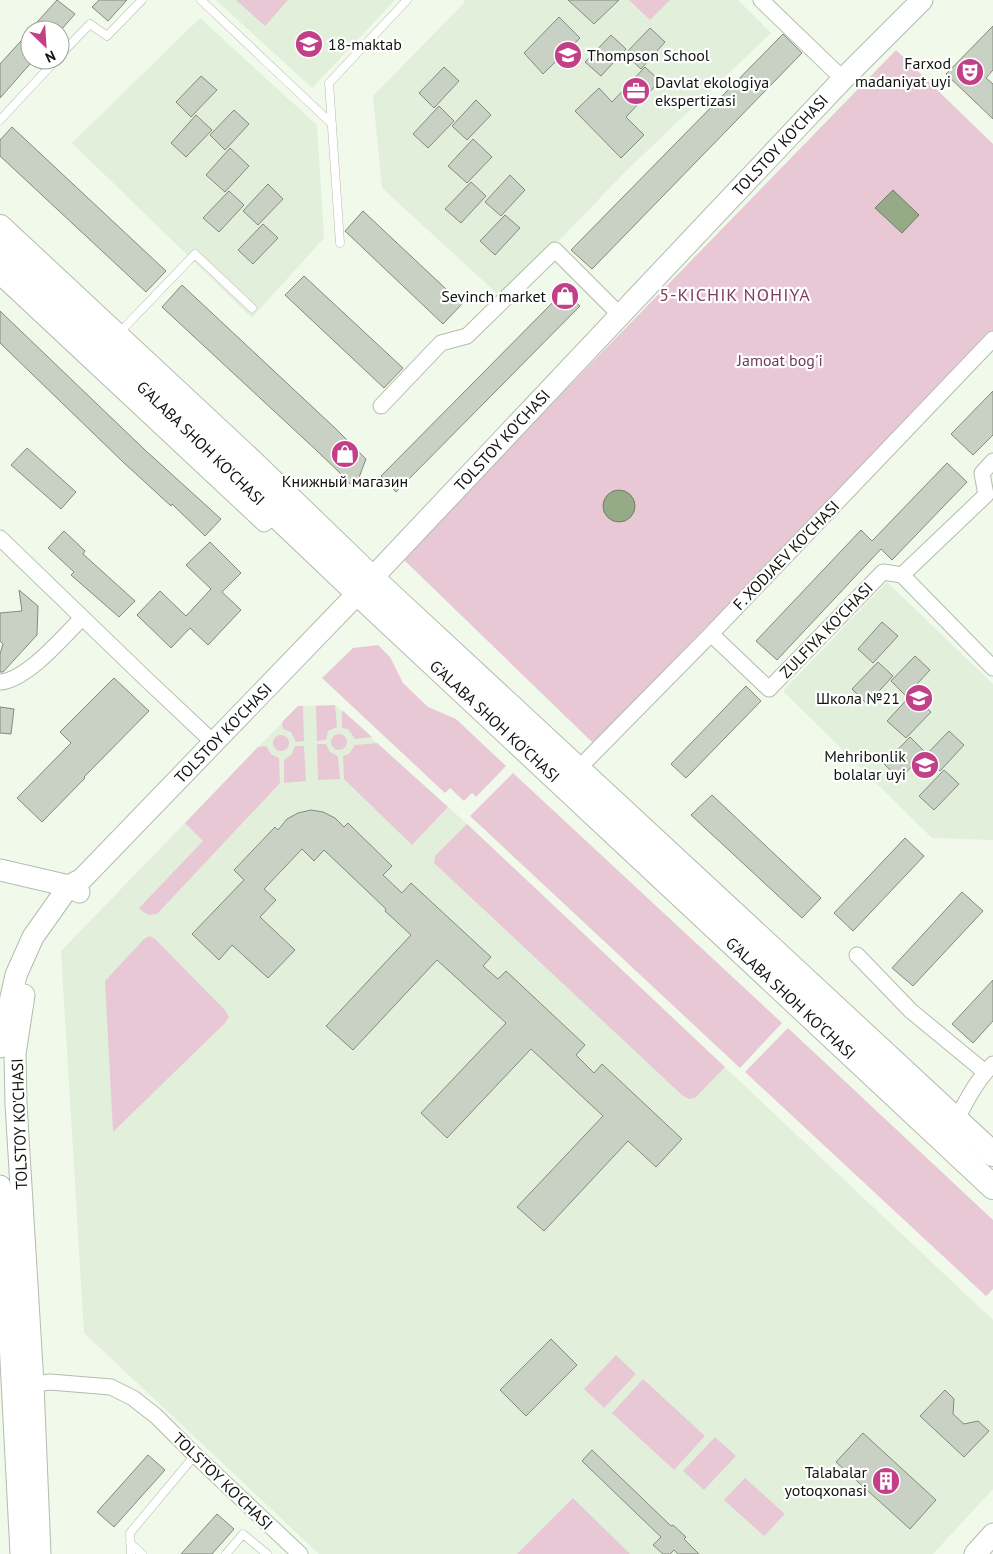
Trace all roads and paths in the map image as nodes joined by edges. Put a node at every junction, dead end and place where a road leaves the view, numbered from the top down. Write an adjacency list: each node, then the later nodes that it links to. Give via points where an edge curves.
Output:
1 (142, 0): 6 (lane, via 107,36 90,24)
2 (202, 0): 10 (lane)
3 (407, 0): 10 (lane, via 328,82)
4 (922, 0): 8 (main road, TOLSTOY KO'CHASI)
5 (768, 2): 8 (street)
6 (70, 45)
7 (47, 70): 9 (lane)
8 (843, 79): 16 (main road, TOLSTOY KO'CHASI)
9 (0, 120)
10 (332, 124): 12 (lane)
11 (0, 227): 17 (main road, G'ALABA SHOH KO'CHASI)
12 (340, 243)
13 (0, 253): 21 (main road, G'ALABA SHOH KO'CHASI)
14 (0, 277): 21 (street, via 264,524)
15 (252, 308): 17 (lane, via 195,254)
16 (620, 315): 19 (street, via 555,250 467,336 441,343); 24 (main road, TOLSTOY KO'CHASI)
17 (116, 337): 24 (main road, G'ALABA SHOH KO'CHASI, via 252,462)
18 (993, 339): 26 (street, F. XODJAEV KO'CHASI)
19 (381, 406)
20 (993, 461): 23 (street, via 982,473 986,495)
21 (276, 515): 24 (main road, G'ALABA SHOH KO'CHASI)
22 (0, 538): 25 (street)
23 (902, 574): 26 (street, ZULFIYA KO'CHASI, via 883,572 769,689); 27 (street)
24 (365, 586): 29 (main road, TOLSTOY KO'CHASI); 30 (main road, G'ALABA SHOH KO'CHASI); 40 (main road, G'ALABA SHOH KO'CHASI)
25 (82, 618): 28 (street, via 25,672); 29 (street)
26 (711, 634): 30 (street, F. XODJAEV KO'CHASI)
27 (993, 668)
28 (0, 682)
29 (214, 742): 33 (main road, TOLSTOY KO'CHASI)
30 (578, 768): 37 (main road, G'ALABA SHOH KO'CHASI)
31 (0, 870): 33 (main road)
32 (0, 884): 33 (main road)
33 (73, 891): 35 (main road, TOLSTOY KO'CHASI, via 33,937 16,974); 41 (main road, TOLSTOY KO'CHASI, via 43,946 24,994 15,1054)
34 (857, 955): 36 (street, via 911,1010)
35 (0, 1040)
36 (989, 1068): 37 (street, via 969,1094)
37 (957, 1119): 38 (main road, G'ALABA SHOH KO'CHASI)
38 (993, 1154)
39 (0, 1186): 45 (main road, TOLSTOY KO'CHASI, via 9,1392)
40 (993, 1187)
41 (33, 1384): 42 (street, TOLSTOY KO'CHASI, via 50,1382 111,1387 134,1398 156,1416); 46 (main road, TOLSTOY KO'CHASI)
42 (195, 1456): 44 (lane, via 130,1533); 51 (street, TOLSTOY KO'CHASI)
43 (993, 1534): 52 (main road)
44 (130, 1543): 47 (lane); 48 (lane)
45 (21, 1554)
46 (40, 1554)
47 (131, 1554)
48 (142, 1554)
49 (226, 1554): 50 (lane, via 243,1534)
50 (267, 1554)
51 (300, 1554)
52 (975, 1554)

